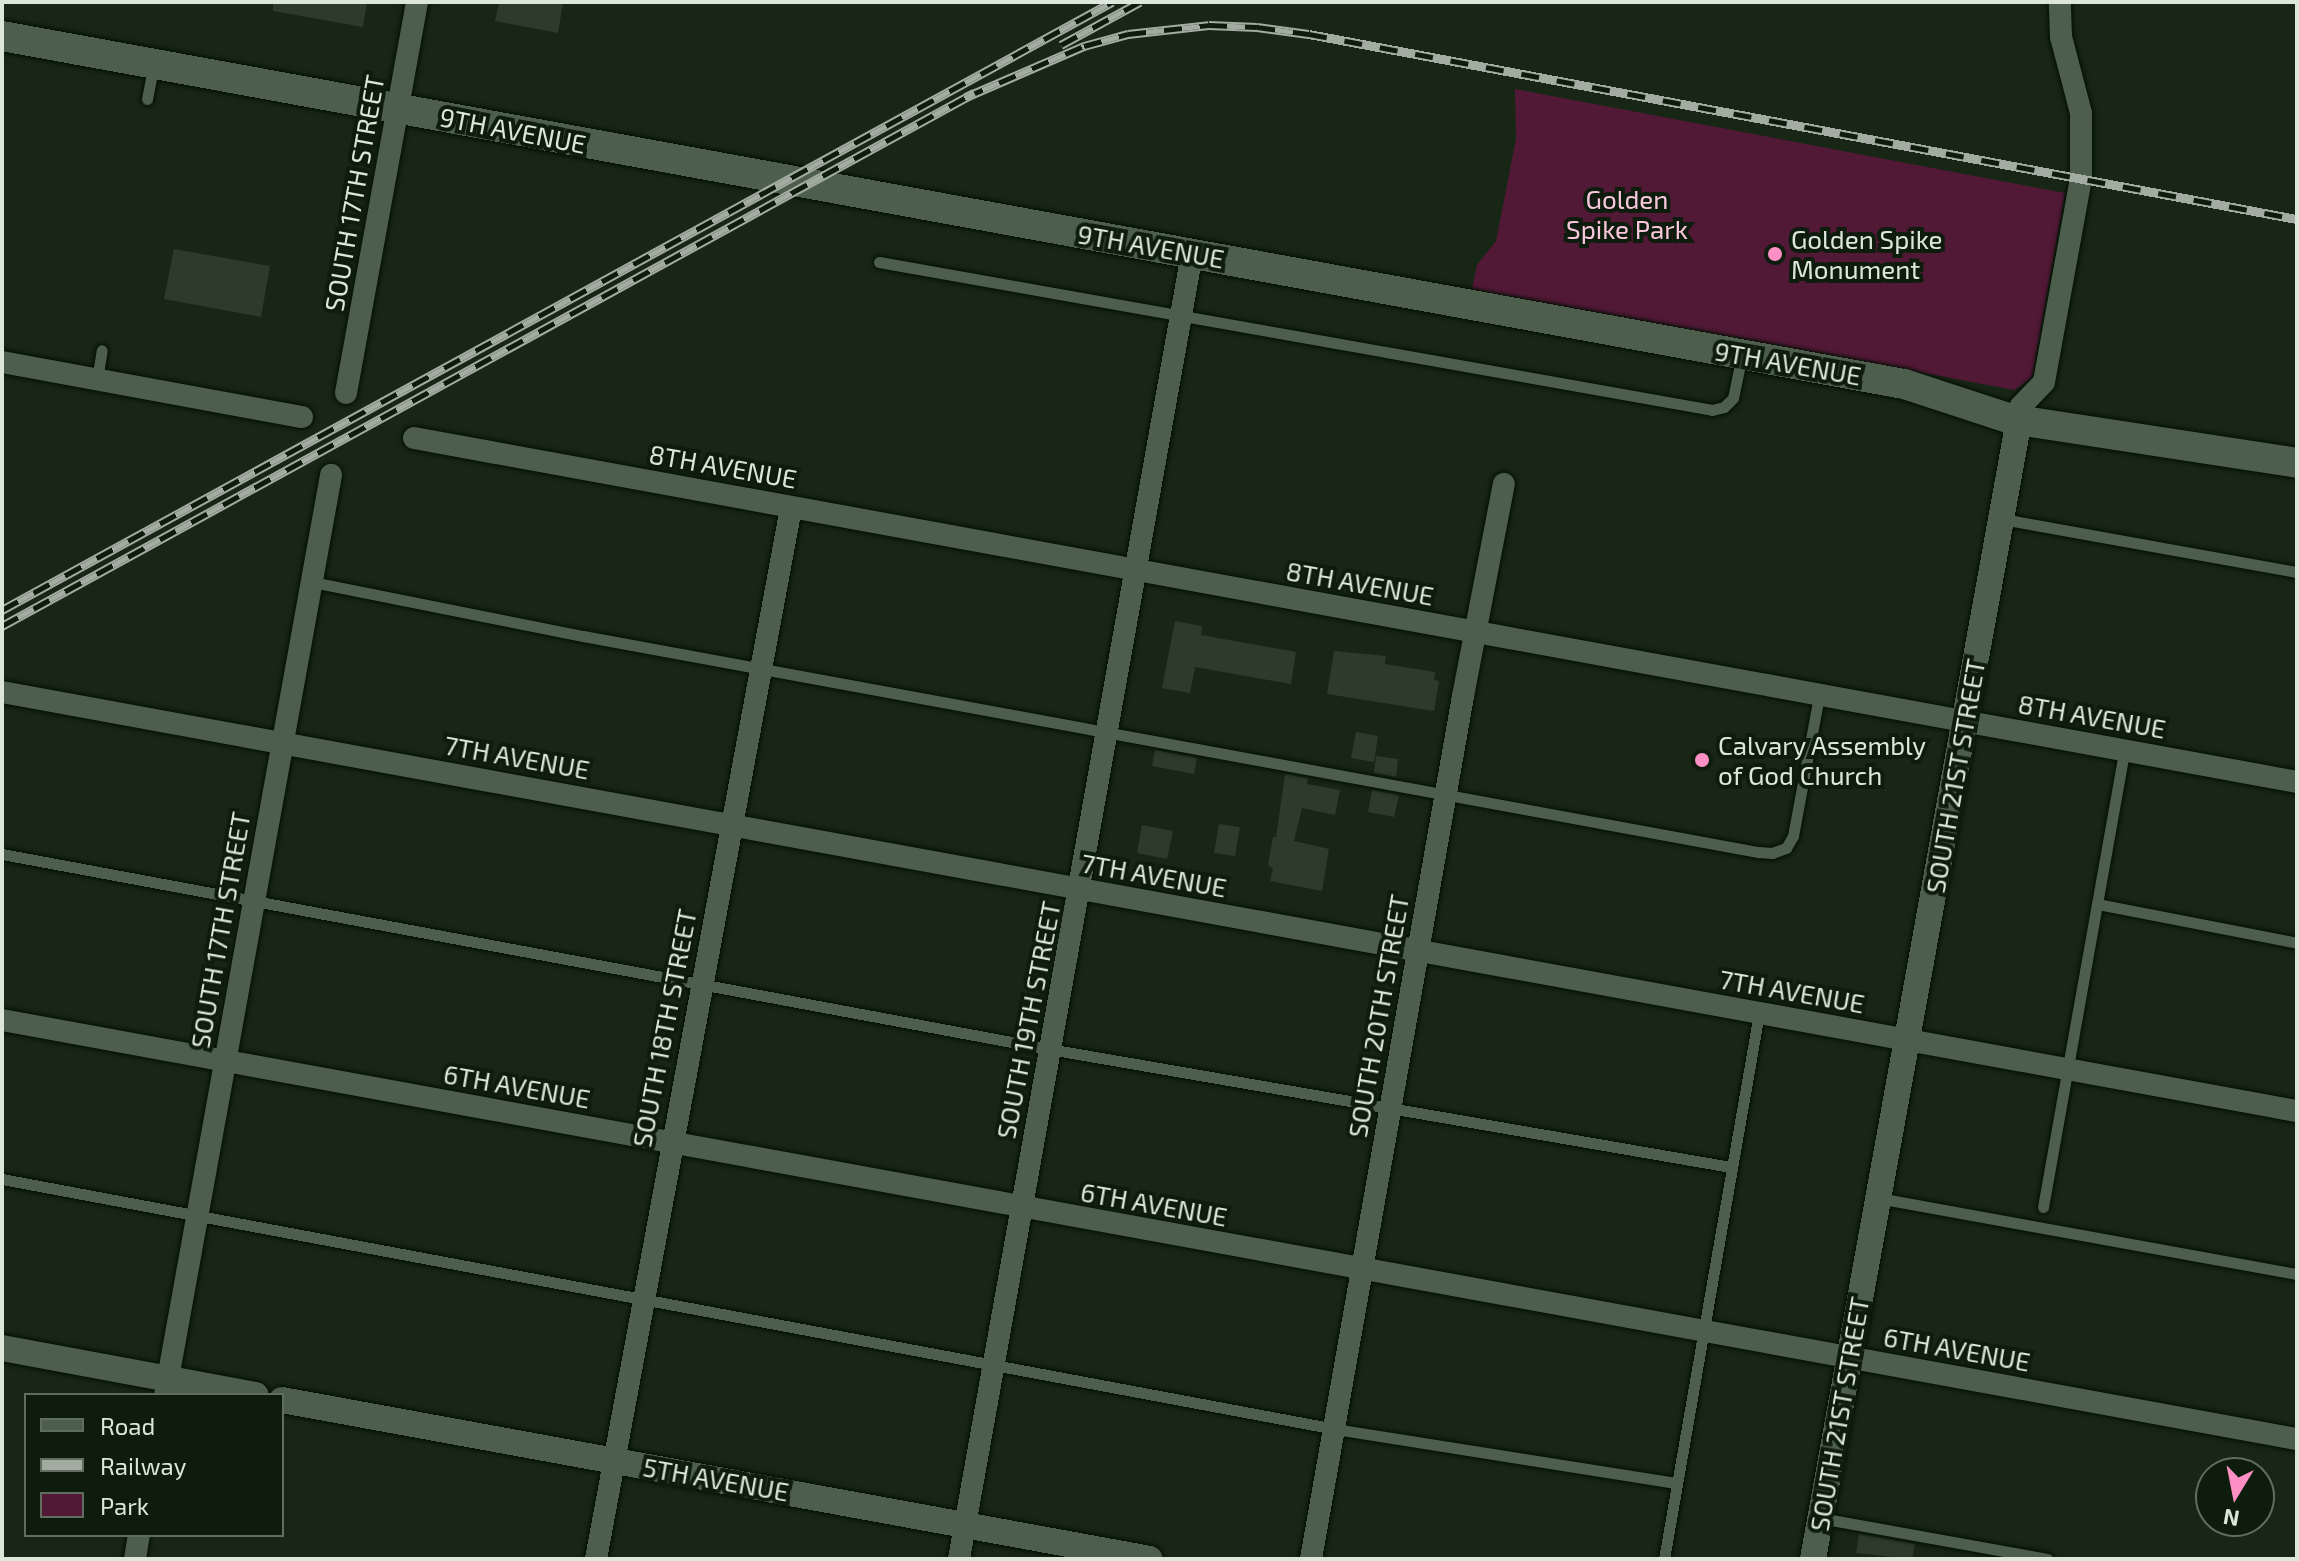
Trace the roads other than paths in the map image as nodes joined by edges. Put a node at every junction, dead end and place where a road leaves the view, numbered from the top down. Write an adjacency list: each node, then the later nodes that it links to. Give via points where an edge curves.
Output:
1 (417, 2): 6 (street, SOUTH 17TH STREET)
2 (2060, 2): 16 (street, SOUTH 21ST STREET, via 2061,37 2081,113 2081,178 2044,382 2021,406)
3 (2, 36): 4 (main road, 9TH AVENUE)
4 (154, 63): 5 (lane); 6 (main road, 9TH AVENUE)
5 (147, 99)
6 (398, 108): 7 (main road, 9TH AVENUE); 14 (street, SOUTH 17TH STREET)
7 (1192, 254): 9 (street, SOUTH 19TH STREET); 11 (main road, 9TH AVENUE)
8 (879, 262): 9 (lane)
9 (1181, 317): 11 (lane, via 1712,410 1733,398); 23 (street, SOUTH 19TH STREET)
10 (102, 350): 13 (lane)
11 (1742, 354): 16 (main road, 9TH AVENUE, via 1904,384)
12 (2, 362): 13 (street)
13 (97, 380): 15 (street)
14 (346, 393)
15 (302, 417)
16 (2019, 420): 18 (main road, 9TH AVENUE); 22 (street, SOUTH 21ST STREET)
17 (414, 438): 21 (street, 8TH AVENUE)
18 (2297, 463)
19 (331, 475): 25 (street, SOUTH 17TH STREET)
20 (1504, 484): 26 (street, SOUTH 20TH STREET)
21 (791, 508): 23 (street, 8TH AVENUE); 27 (street, SOUTH 18TH STREET)
22 (2001, 519): 24 (lane); 30 (street, SOUTH 21ST STREET)
23 (1136, 570): 26 (street, 8TH AVENUE); 31 (street, SOUTH 19TH STREET)
24 (2297, 572)
25 (312, 582): 27 (lane); 32 (street, SOUTH 17TH STREET)
26 (1475, 632): 29 (street, 8TH AVENUE); 35 (street, SOUTH 20TH STREET)
27 (760, 667): 31 (lane); 36 (street, SOUTH 18TH STREET)
28 (2, 692): 32 (street, 7TH AVENUE)
29 (1819, 696): 30 (street, 8TH AVENUE); 35 (lane, via 1793,836 1786,848 1772,853)
30 (1964, 722): 33 (street, 8TH AVENUE); 46 (street, SOUTH 21ST STREET)
31 (1107, 731): 35 (lane); 38 (street, SOUTH 19TH STREET)
32 (283, 742): 36 (street, 7TH AVENUE); 39 (street, SOUTH 17TH STREET)
33 (2124, 750): 34 (street, 8TH AVENUE); 40 (lane)
34 (2297, 782)
35 (1446, 793): 42 (street, SOUTH 20TH STREET)
36 (730, 825): 38 (street, 7TH AVENUE); 43 (street, SOUTH 18TH STREET)
37 (2, 854): 39 (lane)
38 (1081, 890): 42 (street, 7TH AVENUE); 47 (street, SOUTH 19TH STREET)
39 (254, 901): 43 (lane); 48 (street, SOUTH 17TH STREET)
40 (2097, 904): 41 (lane); 49 (lane)
41 (2297, 943)
42 (1418, 951): 44 (street, 7TH AVENUE); 50 (street, SOUTH 20TH STREET)
43 (701, 983): 47 (lane); 52 (street, SOUTH 18TH STREET)
44 (1759, 1013): 46 (street, 7TH AVENUE); 53 (lane)
45 (2, 1020): 48 (street, 6TH AVENUE)
46 (1907, 1040): 49 (street, 7TH AVENUE); 55 (street, SOUTH 21ST STREET)
47 (1049, 1049): 50 (lane); 57 (street, SOUTH 19TH STREET)
48 (225, 1061): 52 (street, 6TH AVENUE); 58 (street, SOUTH 17TH STREET)
49 (2068, 1069): 51 (street, 7TH AVENUE); 56 (lane)
50 (1390, 1109): 53 (lane); 59 (street, SOUTH 20TH STREET)
51 (2297, 1111)
52 (671, 1143): 57 (street, 6TH AVENUE); 61 (street, SOUTH 18TH STREET)
53 (1731, 1167): 62 (lane)
54 (2, 1179): 58 (lane)
55 (1878, 1198): 60 (lane); 64 (street, SOUTH 21ST STREET)
56 (2043, 1207)
57 (1022, 1208): 59 (street, 6TH AVENUE); 65 (street, SOUTH 19TH STREET)
58 (197, 1214): 61 (lane); 66 (street, SOUTH 17TH STREET)
59 (1363, 1270): 62 (street, 6TH AVENUE); 69 (street, SOUTH 20TH STREET)
60 (2297, 1274)
61 (643, 1300): 65 (lane); 71 (street, SOUTH 18TH STREET)
62 (1701, 1331): 64 (street, 6TH AVENUE); 72 (lane)
63 (2, 1348): 66 (street)
64 (1849, 1358): 70 (street, 6TH AVENUE); 73 (street, SOUTH 21ST STREET)
65 (993, 1366): 69 (lane); 74 (street, SOUTH 19TH STREET)
66 (166, 1387): 67 (street)
67 (234, 1393)
68 (284, 1400): 71 (street, 5TH AVENUE)
69 (1335, 1429): 72 (lane); 80 (street, SOUTH 20TH STREET)
70 (2297, 1439)
71 (614, 1460): 74 (street, 5TH AVENUE); 77 (street, SOUTH 18TH STREET)
72 (1677, 1483): 81 (lane)
73 (1820, 1518): 82 (street, SOUTH 21ST STREET); 83 (lane)
74 (965, 1525): 78 (street, SOUTH 19TH STREET); 79 (street, 5TH AVENUE)
75 (139, 1537): 76 (street)
76 (135, 1559)
77 (596, 1559)
78 (959, 1559)
79 (1150, 1559)
80 (1311, 1559)
81 (1664, 1559)
82 (1813, 1559)
83 (2047, 1559)

